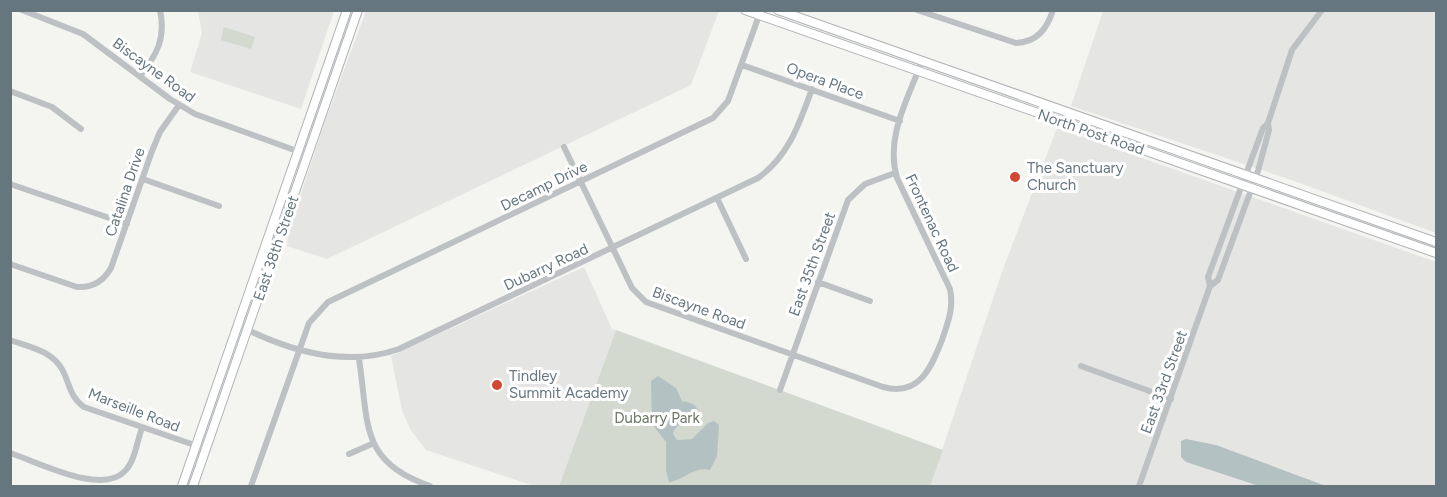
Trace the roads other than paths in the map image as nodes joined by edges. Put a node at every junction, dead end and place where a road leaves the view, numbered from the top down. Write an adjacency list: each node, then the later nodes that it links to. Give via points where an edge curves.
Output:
1 (22, 10): 14 (street, Biscayne Road, via 78,32)
2 (160, 10): 14 (street, via 163,31 159,47)
3 (347, 10): 22 (main road, East 38th Street)
4 (358, 10): 23 (main road, East 38th Street)
5 (745, 10): 10 (main road, North Post Road)
6 (778, 10): 11 (main road, North Post Road)
7 (917, 10): 8 (street, via 1008,42 1032,39 1045,29)
8 (1053, 10)
9 (1322, 10): 19 (street, East 33rd Street, via 1292,50)
10 (760, 13): 12 (street, Decamp Drive); 13 (main road, North Post Road)
11 (922, 61): 13 (street, Frontenac Road); 25 (main road, North Post Road)
12 (742, 64): 15 (street, Opera Place); 28 (street, Decamp Drive, via 728,101 717,114)
13 (918, 71): 18 (street, Frontenac Road); 30 (main road, North Post Road)
14 (140, 76): 17 (street, Biscayne Road)
15 (812, 89): 18 (street, Opera Place); 32 (street, Dubarry Road, via 797,132 778,161 758,178)
16 (10, 91): 20 (street, via 48,105)
17 (179, 105): 22 (street, Biscayne Road, via 208,120); 27 (street, Catalina Drive, via 160,132)
18 (900, 121): 24 (street, Frontenac Road, via 892,145)
19 (1268, 123): 25 (street, East 33rd Street); 26 (street, East 33rd Street)
20 (81, 129)
21 (564, 147): 28 (street, Biscayne Road)
22 (298, 151): 23 (street, Biscayne Road); 43 (main road, East 38th Street)
23 (308, 155): 44 (main road, East 38th Street)
24 (895, 173): 40 (street, East 35th Street, via 865,184 849,198); 50 (street, Frontenac Road, via 950,289 952,302 951,316 932,368)
25 (1245, 175): 26 (main road, North Post Road); 30 (street, East 33rd Street)
26 (1255, 178): 31 (street, East 33rd Street); 35 (main road, North Post Road)
27 (142, 179): 33 (street); 34 (street, Catalina Drive)
28 (580, 182): 36 (street, Biscayne Road); 46 (street, Decamp Drive, via 327,302 313,316)
29 (10, 184): 34 (street)
30 (1241, 184): 31 (main road, North Post Road); 41 (street, East 33rd Street, via 1208,277)
31 (1250, 188): 37 (main road, North Post Road); 41 (street, East 33rd Street, via 1218,280)
32 (717, 198): 36 (street, Dubarry Road); 38 (street)
33 (219, 206)
34 (127, 224): 39 (street, Catalina Drive, via 111,268 94,285 74,286)
35 (1437, 242)
36 (613, 249): 47 (street, Biscayne Road, via 632,288 645,302); 48 (street, Dubarry Road, via 399,349)
37 (1437, 253)
38 (746, 259)
39 (10, 264)
40 (818, 282): 42 (street); 47 (street, East 35th Street)
41 (1210, 286): 52 (street, East 33rd Street)
42 (870, 301)
43 (238, 325): 44 (street, Dubarry Road); 55 (main road, East 38th Street)
44 (247, 330): 46 (street, Dubarry Road); 56 (main road, East 38th Street)
45 (10, 340): 53 (street, Marseille Road, via 54,359 64,372 72,396 82,406)
46 (300, 349): 48 (street, Dubarry Road); 61 (street, Decamp Drive)
47 (792, 354): 50 (street, Biscayne Road, via 883,387); 51 (street, East 35th Street)
48 (358, 359): 54 (street)
49 (1082, 366): 52 (street)
50 (911, 386)
51 (780, 390)
52 (1171, 399): 63 (street, East 33rd Street)
53 (142, 428): 55 (street, Marseille Road); 57 (street, via 128,468 106,482 91,481)
54 (374, 443): 58 (street); 62 (street, via 393,469)
55 (196, 446): 56 (street, Marseille Road); 59 (main road, East 38th Street)
56 (206, 449): 60 (main road, East 38th Street)
57 (10, 453)
58 (349, 454)
59 (182, 486)
60 (193, 486)
61 (251, 486)
62 (430, 486)
63 (1139, 486)

